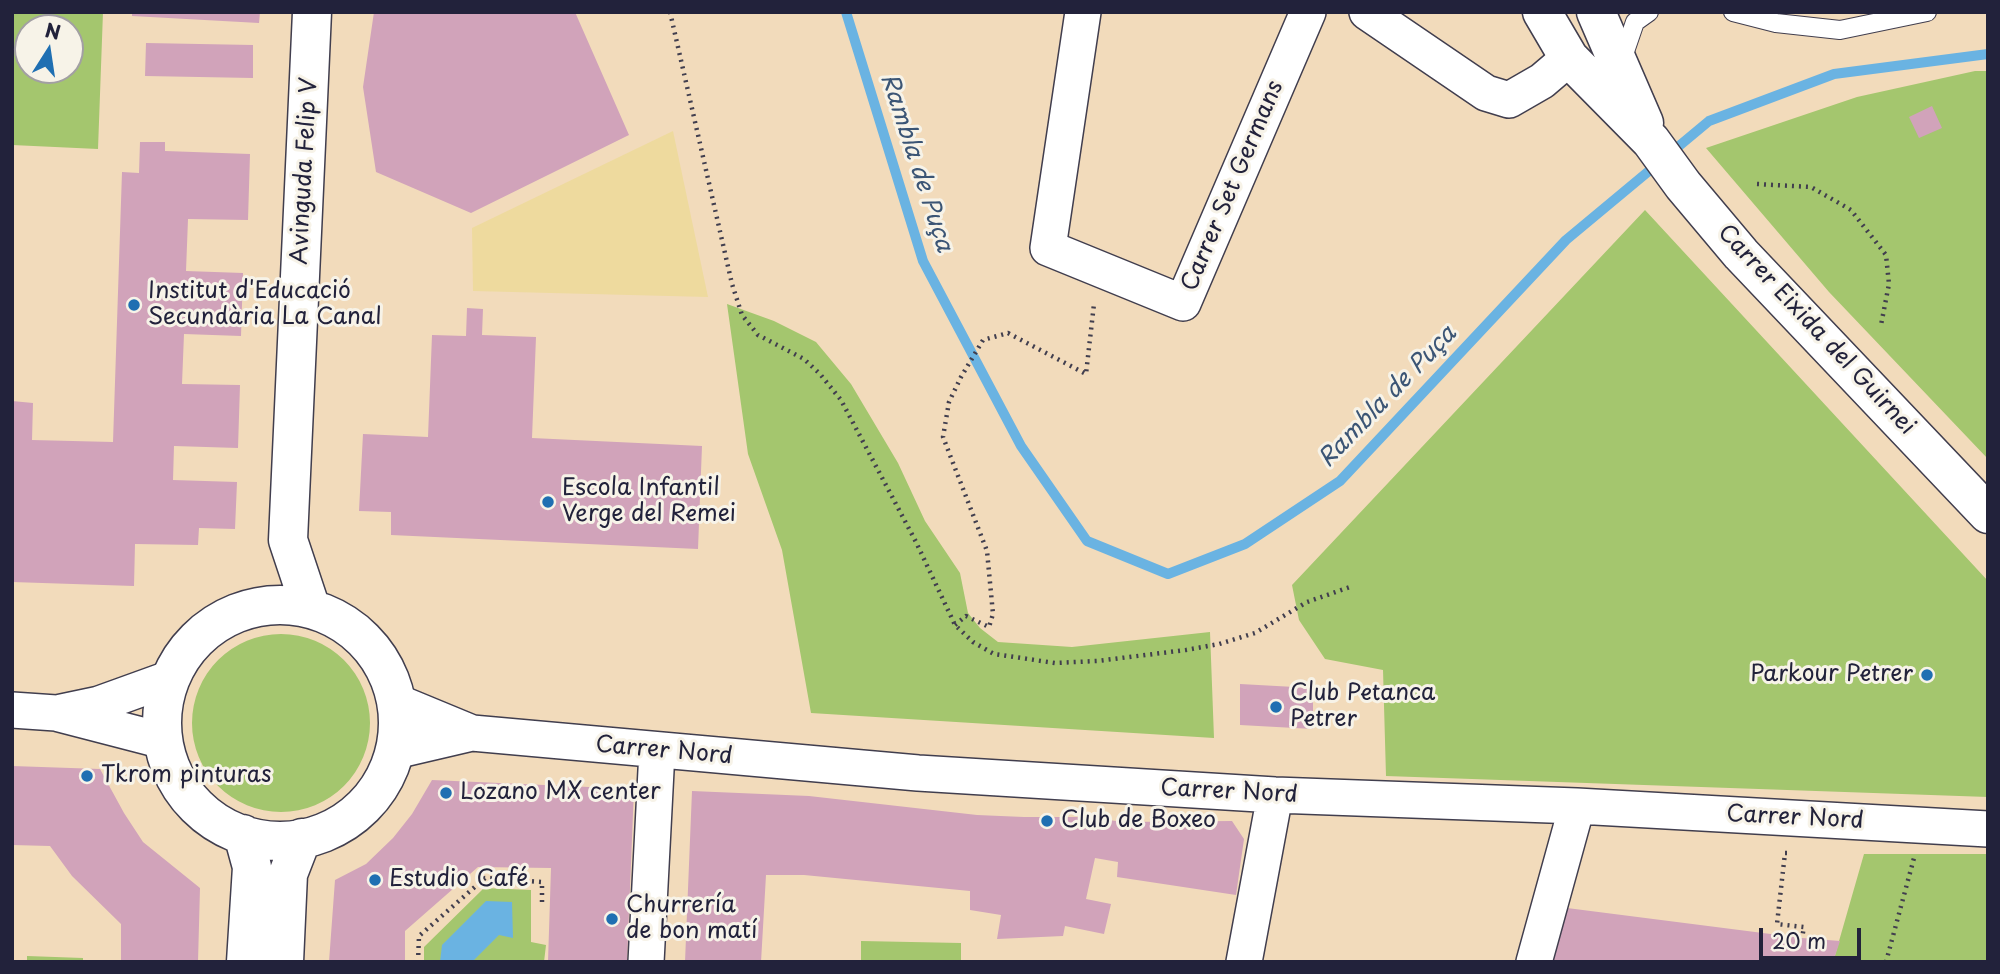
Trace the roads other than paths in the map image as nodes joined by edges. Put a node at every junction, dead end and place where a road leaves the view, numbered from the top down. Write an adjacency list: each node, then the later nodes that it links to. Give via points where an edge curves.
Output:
1 (312, 12): 14 (street, Avinguda Felip V)
2 (1083, 12): 3 (street, Carrer Set Germans, via 1048,247 1183,303)
3 (1308, 12)
4 (1367, 12): 10 (street, via 1486,93 1509,100)
5 (1542, 12): 10 (street)
6 (1597, 12): 11 (street)
7 (1649, 12): 11 (lane, via 1635,22)
8 (1733, 12): 9 (lane, via 1776,23 1840,30)
9 (1927, 12)
10 (1569, 58): 12 (street)
11 (1619, 66): 12 (street)
12 (1651, 141): 13 (street, Carrer Eixida del Guirnei, via 1741,254)
13 (1988, 513)
14 (288, 540): 15 (street, Avinguda Felip V); 16 (street, Avinguda Felip V)
15 (257, 607): 16 (street); 17 (street, via 238,612 205,632 191,645)
16 (310, 609): 18 (street, via 360,636 384,666)
17 (171, 678): 20 (street, via 99,704); 22 (street, via 164,698)
18 (397, 702): 21 (street, Carrer Nord); 23 (street)
19 (12, 710): 20 (street)
20 (56, 713): 22 (street)
21 (472, 733): 23 (street, Carrer Nord); 24 (street, Carrer Nord)
22 (164, 741): 28 (street, via 173,771 190,798 205,814)
23 (395, 751): 29 (street, via 383,782 362,808 334,828)
24 (657, 751): 25 (street, Carrer Nord); 32 (street)
25 (1275, 795): 26 (street, Carrer Nord); 33 (street)
26 (1577, 806): 27 (street, Carrer Nord); 34 (street)
27 (1988, 829)
28 (243, 834): 29 (street, via 272,840); 30 (street, via 252,867)
29 (302, 838): 31 (street, via 288,874)
30 (246, 962)
31 (284, 962)
32 (646, 962)
33 (1244, 962)
34 (1534, 962)

